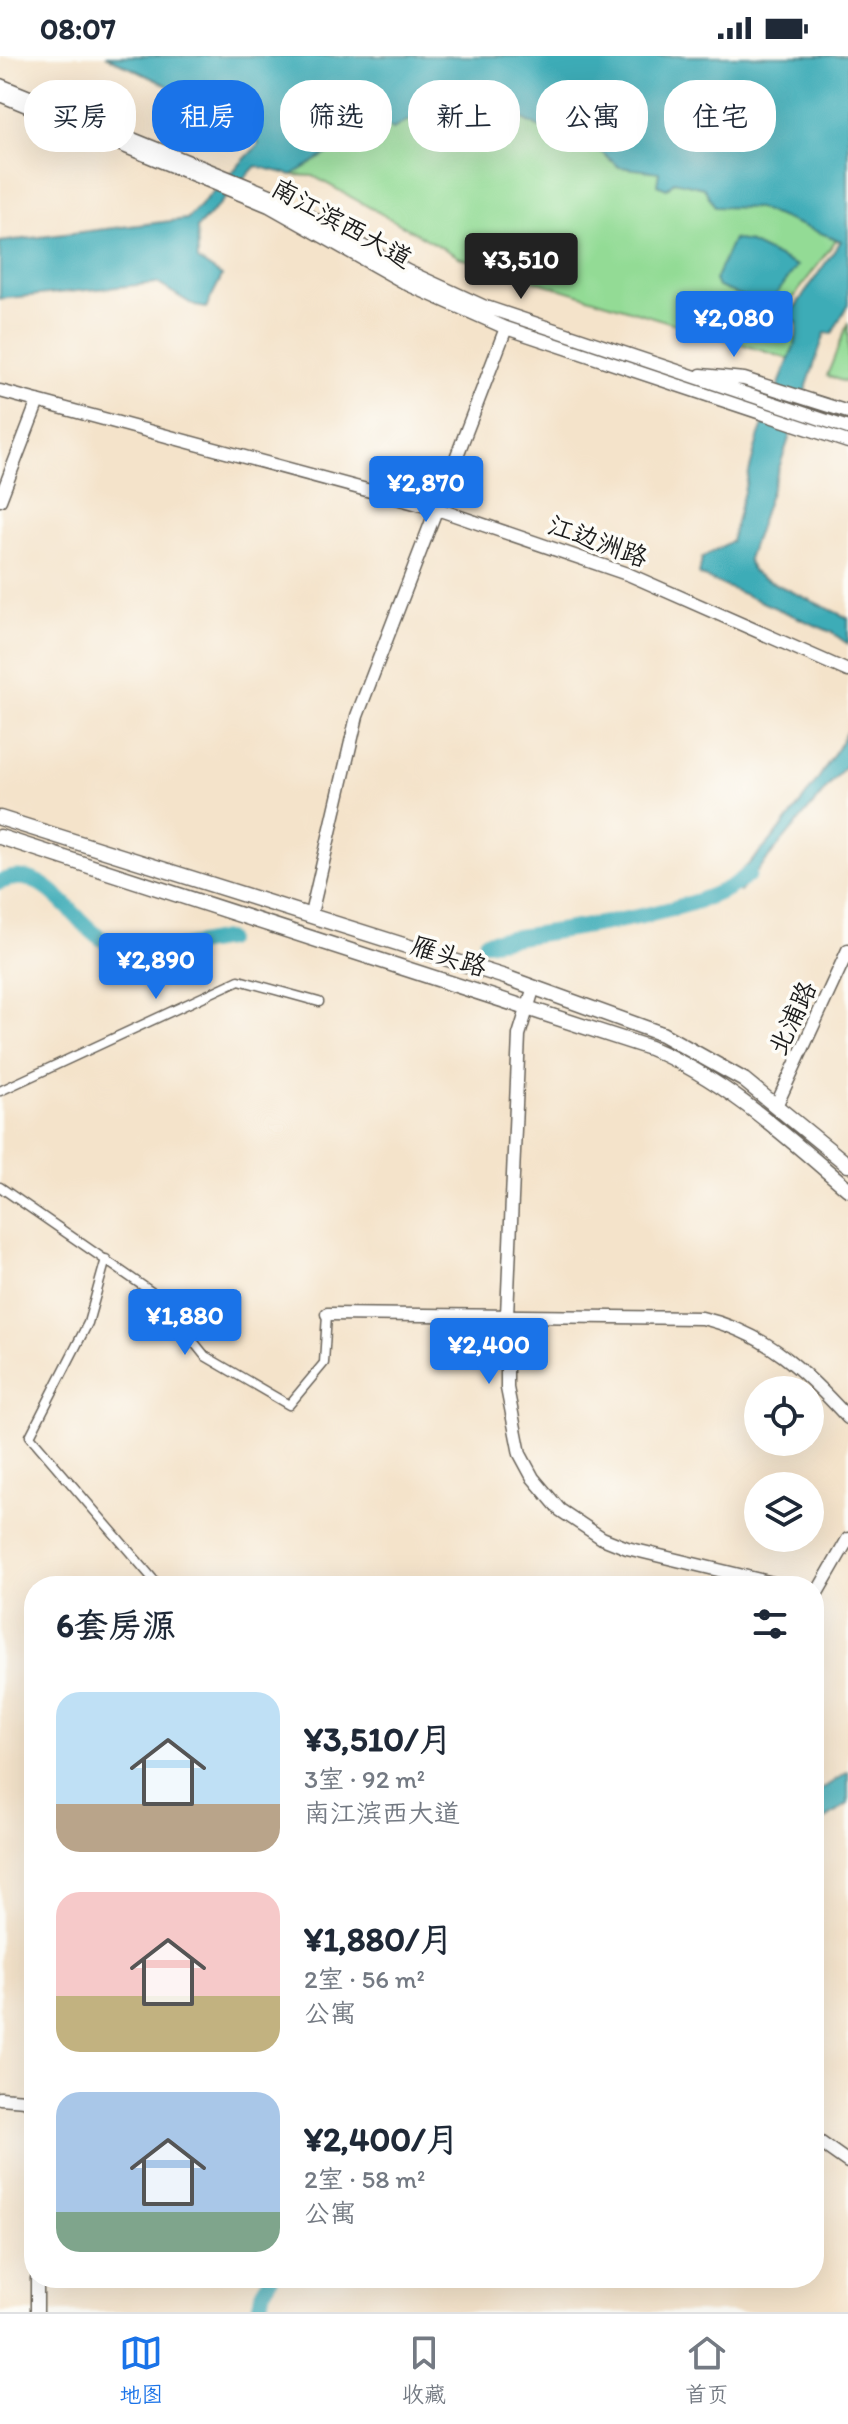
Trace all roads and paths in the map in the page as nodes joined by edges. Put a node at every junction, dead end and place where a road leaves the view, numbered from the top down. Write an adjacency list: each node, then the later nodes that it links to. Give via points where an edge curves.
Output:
1 (0, 85): 3 (street, 南江滨西大道)
2 (0, 95): 3 (street, 南江滨西大道)
3 (211, 174): 4 (street, 南江滨西大道)
4 (272, 201): 5 (street, 南江滨西大道, via 409,285); 6 (street, 南江滨西大道, via 464,298)
5 (506, 328): 9 (street, 南江滨西大道); 15 (street)
6 (686, 374): 9 (street, 南江滨西大道); 10 (street, via 732,377 774,389)
7 (0, 391): 8 (street, 江边洲路)
8 (38, 401): 14 (street); 15 (street, 江边洲路)
9 (767, 408): 10 (street, 南江滨西大道)
10 (801, 412): 11 (street); 12 (street, 南江滨西大道); 13 (street, 南江滨西大道)
11 (848, 412)
12 (848, 428)
13 (848, 442)
14 (0, 500)
15 (437, 509): 16 (street, 江边洲路, via 630,575); 19 (street, via 357,716)
16 (848, 671)
17 (0, 818): 19 (main road, 雁头路)
18 (0, 837): 23 (main road, 雁头路)
19 (311, 914): 21 (main road, 雁头路)
20 (848, 950): 25 (street, 北浦路)
21 (533, 990): 23 (street); 25 (main road, 雁头路, via 676,1040 732,1072)
22 (319, 1002): 24 (street, via 239,980)
23 (528, 1006): 28 (main road, 雁头路, via 635,1042 694,1069 748,1105); 31 (street, via 519,1035)
24 (0, 1091)
25 (776, 1106): 26 (main road, 雁头路)
26 (848, 1165)
27 (0, 1187): 29 (street)
28 (848, 1189)
29 (106, 1259): 30 (street, via 156,1295 205,1356 289,1405 324,1363); 34 (street, via 88,1323 30,1436)
30 (327, 1314): 31 (street)
31 (507, 1315): 32 (street, via 686,1316 719,1322 790,1358); 35 (street, via 507,1388 516,1443 533,1478 560,1510 627,1548)
32 (848, 1418)
33 (848, 1539): 36 (street)
34 (150, 1576)
35 (743, 1576)
36 (824, 1580)
37 (0, 2098): 38 (street)
38 (24, 2100)
39 (824, 2145): 40 (street)
40 (848, 2162)
41 (37, 2288): 42 (street)
42 (37, 2312)

